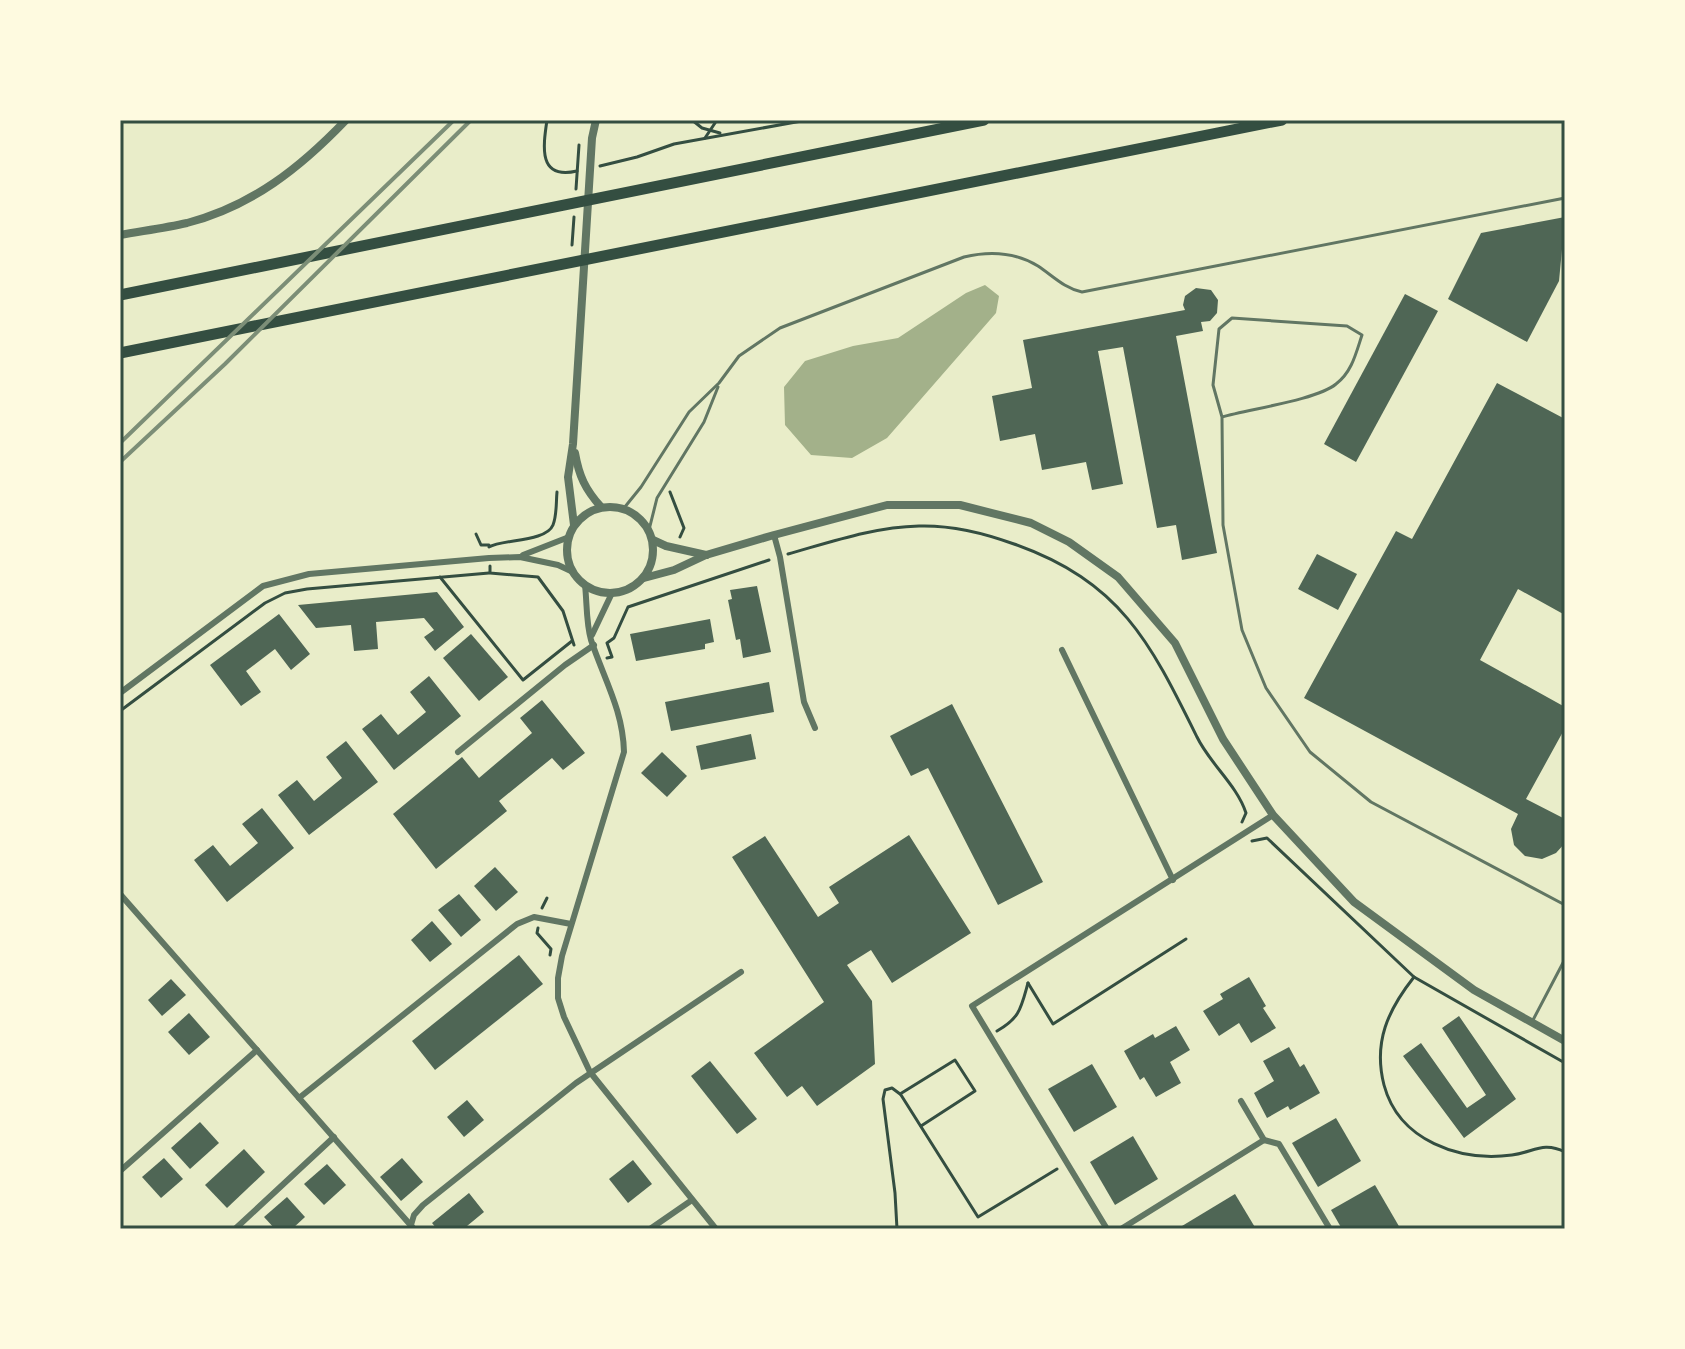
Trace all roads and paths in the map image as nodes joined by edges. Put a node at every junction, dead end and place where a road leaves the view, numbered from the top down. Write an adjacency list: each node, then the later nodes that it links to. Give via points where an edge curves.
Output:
1 (346, 120): 18 (street, via 291,173 254,197 186,223)
2 (547, 120): 14 (path, via 543,150 548,164 554,172)
3 (596, 120): 24 (street)
4 (692, 120): 9 (path)
5 (717, 120): 9 (path)
6 (807, 120): 10 (path)
7 (984, 120): 20 (highway)
8 (1282, 120): 21 (highway)
9 (709, 131): 10 (path); 11 (path)
10 (725, 134): 11 (path)
11 (705, 138): 13 (path)
12 (578, 153): 15 (path)
13 (591, 168)
14 (578, 171)
15 (575, 198)
16 (1565, 198): 22 (lane, via 1082,292 1026,260 995,253 964,257 768,334 739,356)
17 (574, 213): 19 (path)
18 (120, 235)
19 (572, 258)
20 (120, 295)
21 (120, 353)
22 (719, 383): 27 (lane, via 689,412); 29 (lane, via 704,422 657,498)
23 (1222, 417): 23 (lane, via 1213,385 1215,349 1219,329 1232,318 1347,326 1362,335 1351,366 1336,385); 59 (lane, via 1223,525 1242,630 1266,688 1310,752 1371,802)
24 (573, 444): 26 (street, via 579,478); 28 (street, via 568,477)
25 (558, 483): 34 (path, via 551,530)
26 (601, 507): 27 (street); 28 (street)
27 (624, 508): 29 (street)
28 (574, 525): 32 (street)
29 (649, 530): 33 (street)
30 (476, 534): 34 (path, via 481,545)
31 (774, 535): 35 (street); 37 (street); 54 (street, via 887,505 960,505 1031,523 1069,542 1118,577 1175,643 1223,739)
32 (569, 537): 36 (street); 39 (street)
33 (653, 540): 35 (street); 42 (street)
34 (489, 545): 38 (path)
35 (706, 555): 42 (street)
36 (520, 557): 38 (street); 39 (street)
37 (780, 557): 49 (path, via 628,607 607,643 612,657); 52 (street, via 804,702); 55 (path, via 872,531 958,528 1036,552 1080,577 1111,598 1137,628 1207,756 1242,801 1246,813 1240,825)
38 (489, 558): 40 (path); 50 (street, via 309,574 263,586)
39 (573, 572): 43 (street)
40 (490, 573): 41 (path); 45 (path, via 538,577 563,611)
41 (440, 577): 45 (path, via 523,680); 51 (path, via 285,593)
42 (644, 578): 44 (street)
43 (585, 585): 44 (street); 46 (street)
44 (612, 593): 46 (street)
45 (572, 641): 48 (path)
46 (592, 642): 48 (street); 49 (street)
47 (1062, 650): 56 (street)
48 (580, 654): 53 (street)
49 (601, 660): 61 (street, via 616,699 624,752)
50 (120, 693)
51 (120, 711)
52 (815, 728)
53 (458, 752)
54 (1273, 815): 55 (street); 67 (street, via 1354,902 1474,990)
55 (1245, 834): 56 (street); 66 (path, via 1253,842 1267,838)
56 (1173, 880): 68 (street, via 972,1006)
57 (120, 894): 70 (street)
58 (547, 898): 60 (path)
59 (1565, 905)
60 (540, 917): 61 (street); 64 (path, via 537,933); 74 (street, via 517,924)
61 (571, 924): 64 (street)
62 (1186, 939): 68 (path, via 1053,1024 1028,983 1013,1022)
63 (1565, 959): 67 (lane)
64 (560, 962): 72 (street, via 558,998)
65 (741, 972): 72 (street)
66 (1414, 977): 71 (path); 79 (path, via 1388,1014 1380,1042 1385,1089 1405,1120 1436,1147 1458,1153 1488,1157 1553,1146)
67 (1531, 1022): 69 (street)
68 (990, 1035): 80 (street)
69 (1564, 1038)
70 (257, 1050): 74 (street); 81 (street)
71 (1565, 1063)
72 (590, 1072): 82 (street); 83 (street, via 423,1205)
73 (900, 1094): 76 (path); 76 (path, via 955,1060 975,1091); 87 (path, via 885,1090 883,1099)
74 (299, 1098): 77 (street)
75 (1241, 1101): 78 (street)
76 (921, 1126): 80 (path, via 978,1217)
77 (334, 1137): 83 (street); 84 (street)
78 (1264, 1140): 89 (street); 90 (street, via 1279,1144)
79 (1565, 1152)
80 (1068, 1164): 88 (street)
81 (120, 1171)
82 (692, 1200): 85 (street); 86 (street)
83 (410, 1228)
84 (235, 1229)
85 (650, 1229)
86 (716, 1229)
87 (897, 1229)
88 (1107, 1229)
89 (1121, 1229)
90 (1330, 1229)

